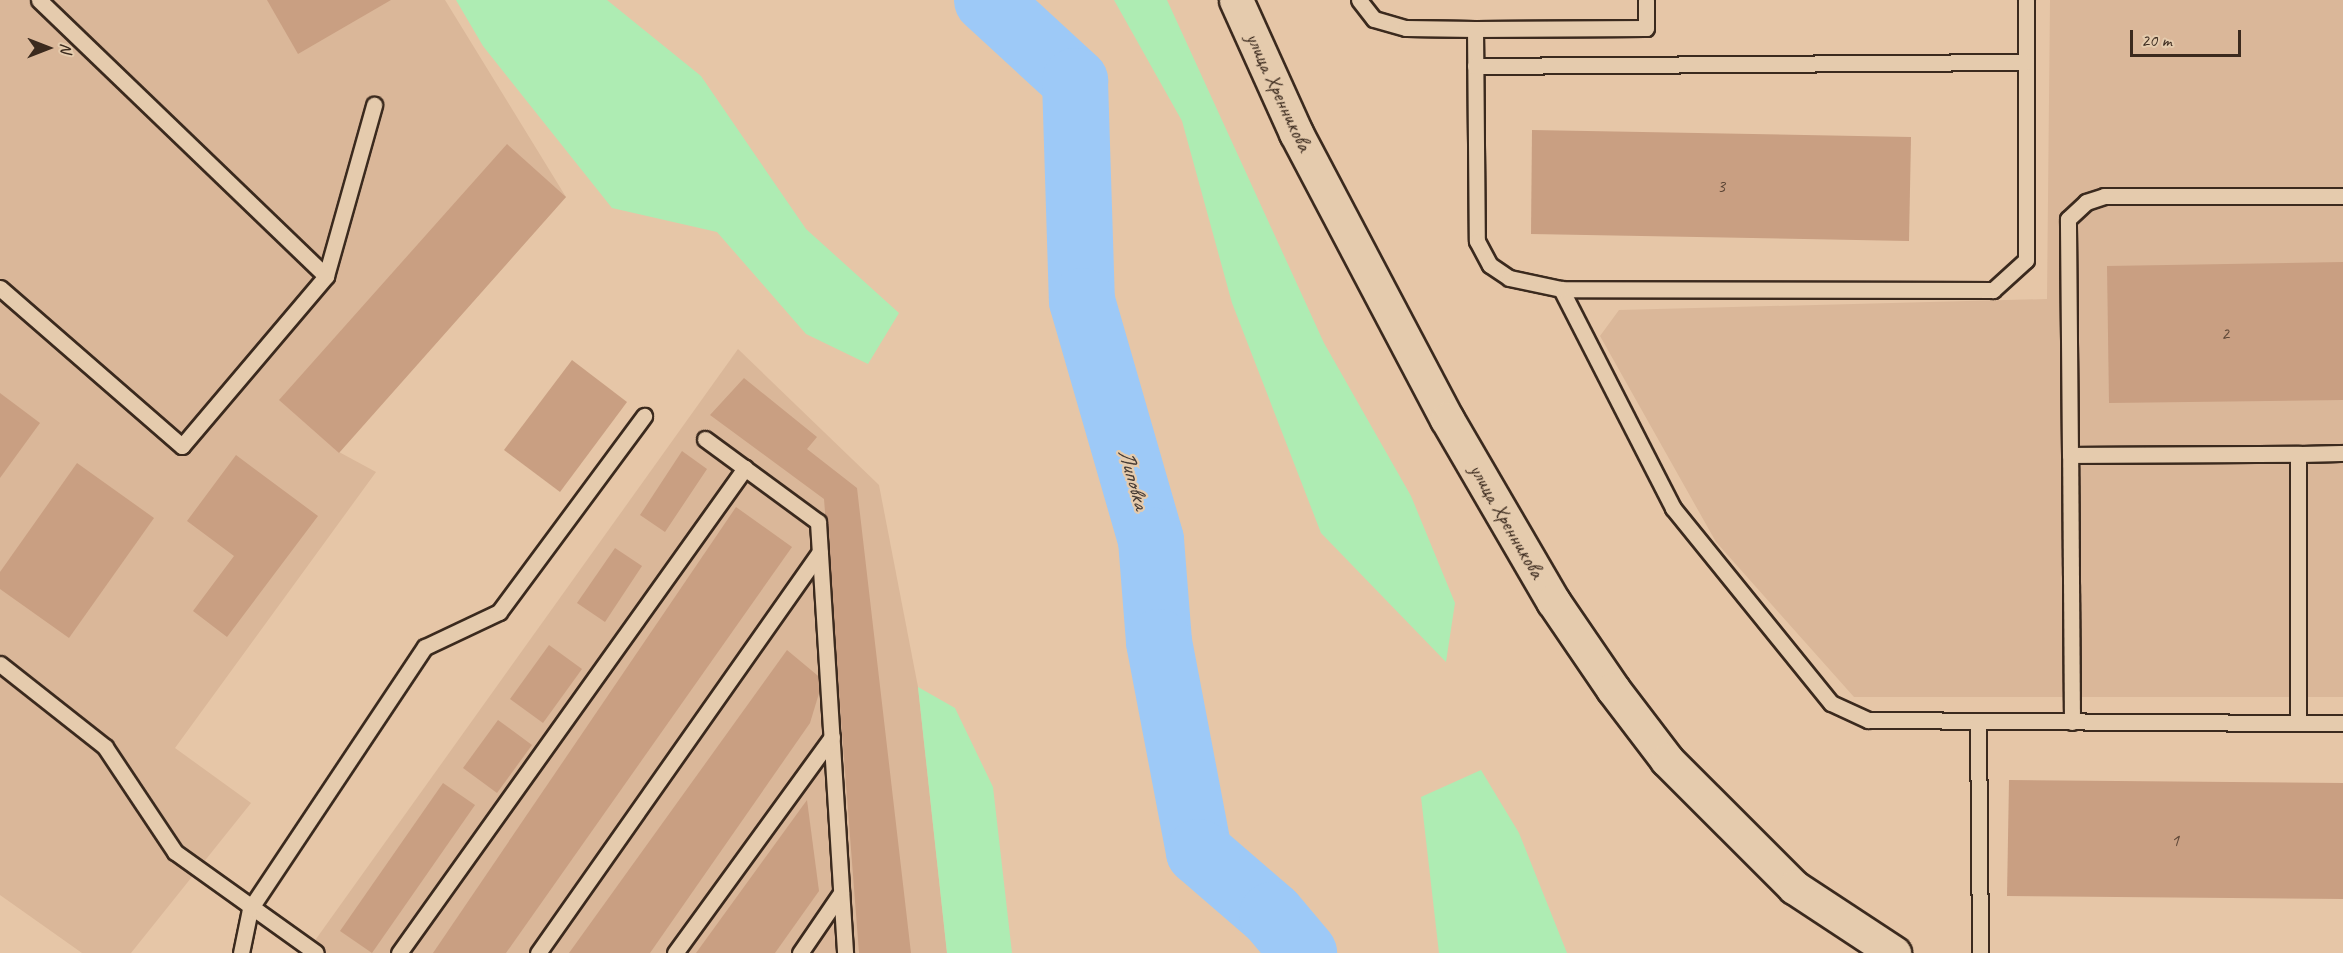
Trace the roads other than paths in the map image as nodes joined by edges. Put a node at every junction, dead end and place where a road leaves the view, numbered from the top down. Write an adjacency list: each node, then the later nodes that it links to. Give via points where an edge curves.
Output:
1 (39, 0): 11 (lane)
2 (1236, 0): 36 (street, улица Хренникова, via 1296,133 1447,419 1553,601 1609,683 1667,760 1734,831 1794,886)
3 (1359, 0): 6 (lane, via 1374,19 1406,28)
4 (1646, 0): 6 (lane, via 1646,28)
5 (2026, 0): 7 (lane)
6 (1475, 29): 8 (lane)
7 (2026, 62): 8 (lane); 13 (lane, via 2026,260 1992,290)
8 (1475, 66): 13 (lane, via 1477,241 1490,265 1509,278)
9 (374, 105): 11 (lane)
10 (2343, 196): 18 (lane, via 2104,196 2086,202 2074,213 2068,219)
11 (326, 276): 12 (lane, via 182,446)
12 (0, 288)
13 (1561, 289): 22 (lane, via 1673,508 1831,703 1868,720)
14 (644, 416): 28 (lane, via 498,612 425,646)
15 (705, 439): 19 (lane)
16 (2343, 453): 17 (lane)
17 (2298, 454): 18 (lane); 24 (lane)
18 (2070, 455): 23 (lane)
19 (745, 468): 20 (lane, via 818,522); 31 (lane)
20 (820, 552): 26 (lane); 32 (lane)
21 (0, 664): 28 (lane, via 105,747 175,852)
22 (1978, 721): 23 (lane); 37 (lane)
23 (2072, 722): 24 (lane)
24 (2298, 723): 25 (lane)
25 (2343, 723)
26 (832, 737): 27 (lane); 33 (lane)
27 (841, 893): 34 (lane); 35 (lane)
28 (250, 909): 29 (lane); 30 (lane)
29 (241, 953)
30 (316, 953)
31 (399, 953)
32 (538, 953)
33 (675, 953)
34 (800, 953)
35 (845, 953)
36 (1894, 953)
37 (1980, 953)

